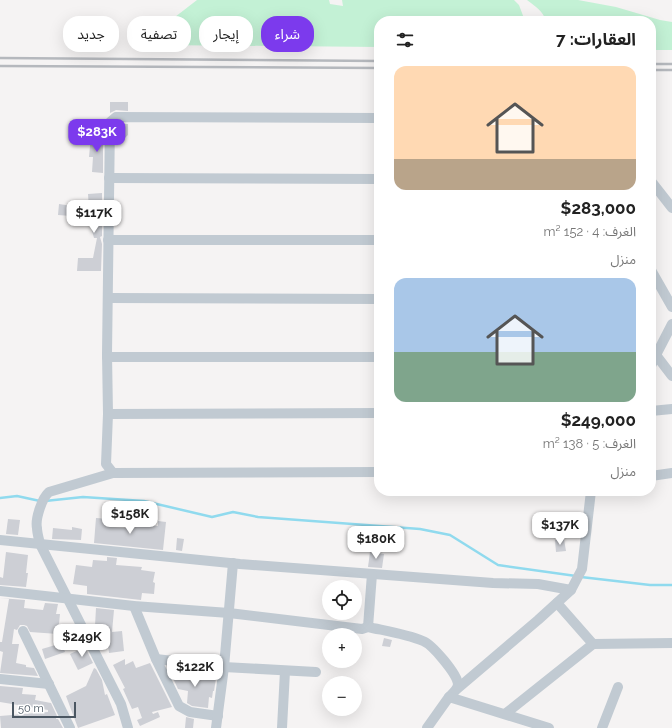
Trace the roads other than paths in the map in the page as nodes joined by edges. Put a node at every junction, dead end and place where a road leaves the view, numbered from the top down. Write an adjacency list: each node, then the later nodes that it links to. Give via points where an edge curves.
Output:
1 (374, 118): 2 (street, via 116,117 110,122)
2 (109, 178): 3 (street); 6 (street)
3 (374, 179)
4 (656, 187): 5 (street)
5 (672, 208)
6 (108, 240): 7 (street); 9 (street)
7 (374, 240)
8 (656, 279): 11 (street)
9 (109, 298): 10 (street); 14 (street)
10 (374, 299)
11 (672, 307)
12 (672, 324): 13 (street)
13 (656, 352)
14 (107, 357): 15 (street); 21 (street)
15 (374, 357)
16 (656, 357): 17 (street)
17 (672, 376)
18 (672, 409): 19 (street)
19 (656, 411)
20 (374, 413): 21 (street)
21 (108, 414): 23 (street, via 106,464)
22 (374, 472): 23 (street)
23 (113, 473): 28 (street, via 54,490 44,496 36,526)
24 (672, 473): 25 (street)
25 (656, 475)
26 (590, 496): 31 (street, via 582,569)
27 (0, 540): 28 (street)
28 (40, 544): 29 (street); 33 (street)
29 (233, 563): 30 (street); 36 (street)
30 (372, 574): 31 (street, via 538,584); 37 (street)
31 (571, 590): 34 (street)
32 (0, 591): 33 (street)
33 (68, 599): 35 (street); 53 (street, via 121,704)
34 (557, 603): 39 (street); 48 (street)
35 (134, 606): 36 (street); 41 (street)
36 (229, 613): 37 (street, via 362,629); 42 (street)
37 (368, 627): 48 (street, via 416,638 432,646 454,674 458,683)
38 (23, 631): 46 (street)
39 (593, 644): 40 (street); 50 (street)
40 (672, 644)
41 (156, 659): 42 (street); 51 (street, via 179,706 190,712)
42 (224, 667): 43 (street); 51 (street)
43 (285, 671): 44 (street); 55 (street)
44 (316, 672)
45 (0, 679): 46 (street)
46 (49, 684): 52 (street)
47 (618, 687): 58 (street)
48 (457, 688): 49 (street)
49 (450, 697): 50 (street); 56 (street)
50 (505, 714): 57 (street)
51 (218, 716): 54 (street)
52 (70, 728)
53 (128, 728)
54 (216, 728)
55 (282, 728)
56 (426, 728)
57 (549, 728)
58 (602, 728)

